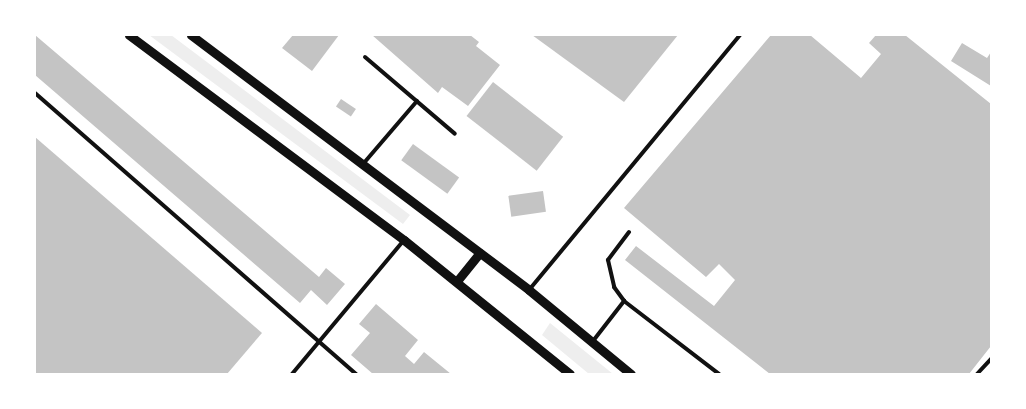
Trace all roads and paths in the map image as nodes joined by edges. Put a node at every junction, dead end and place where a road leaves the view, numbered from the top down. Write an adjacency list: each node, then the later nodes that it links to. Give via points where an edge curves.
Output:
1 (129, 35): 10 (street)
2 (191, 35): 8 (street)
3 (740, 35): 13 (lane)
4 (365, 57): 6 (lane)
5 (35, 92): 15 (lane)
6 (416, 101): 7 (lane); 8 (lane)
7 (455, 134)
8 (363, 165): 11 (street)
9 (629, 232): 14 (lane, via 608,260 614,287)
10 (404, 240): 12 (street); 15 (lane)
11 (480, 253): 12 (street); 13 (street)
12 (457, 281): 20 (street)
13 (528, 290): 16 (street)
14 (624, 301): 16 (lane); 22 (lane)
15 (320, 342): 18 (lane); 19 (lane)
16 (592, 342): 21 (street)
17 (991, 359): 23 (lane)
18 (292, 374)
19 (356, 374)
20 (570, 374)
21 (631, 374)
22 (719, 374)
23 (977, 374)

